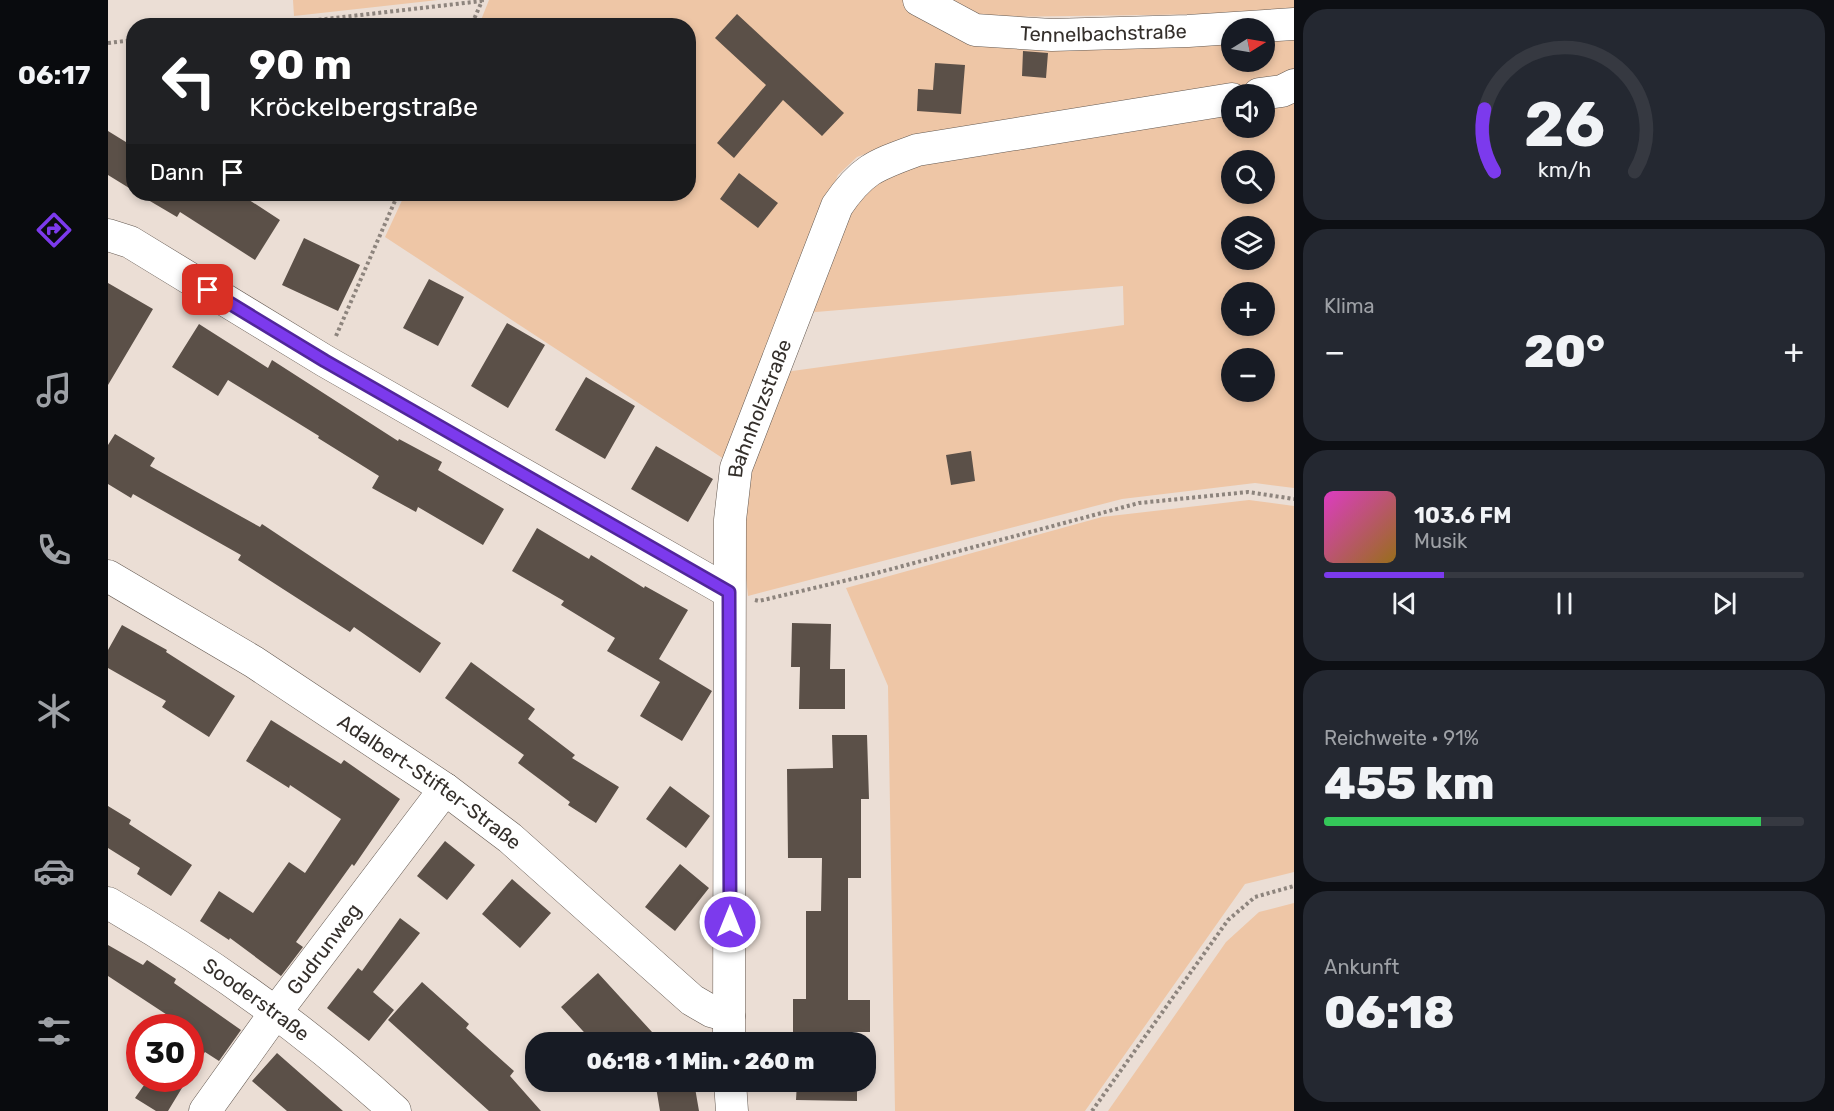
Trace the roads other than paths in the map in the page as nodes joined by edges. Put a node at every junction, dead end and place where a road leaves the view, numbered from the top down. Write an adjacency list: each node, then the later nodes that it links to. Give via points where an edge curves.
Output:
1 (919, 0): 2 (street, Tennelbachstraße, via 975,30 1052,35)
2 (1294, 24)
3 (1294, 85): 4 (street)
4 (1275, 92)
5 (1221, 101): 8 (street, Bahnholzstraße, via 917,150 878,164 852,184 837,206 736,468 730,520)
6 (108, 235): 8 (street, via 130,242 325,361)
7 (108, 576): 9 (street, Adalbert-Stifter-Straße, via 254,662)
8 (729, 592): 12 (street, Bahnholzstraße)
9 (445, 789): 11 (street, Gudrunweg); 12 (street, Adalbert-Stifter-Straße, via 510,838)
10 (108, 903): 11 (street, Sooderstraße, via 168,938)
11 (276, 1012): 14 (street, Gudrunweg); 15 (street, Sooderstraße)
12 (729, 1029)
13 (731, 1092): 16 (street)
14 (205, 1111)
15 (395, 1111)
16 (732, 1111)

